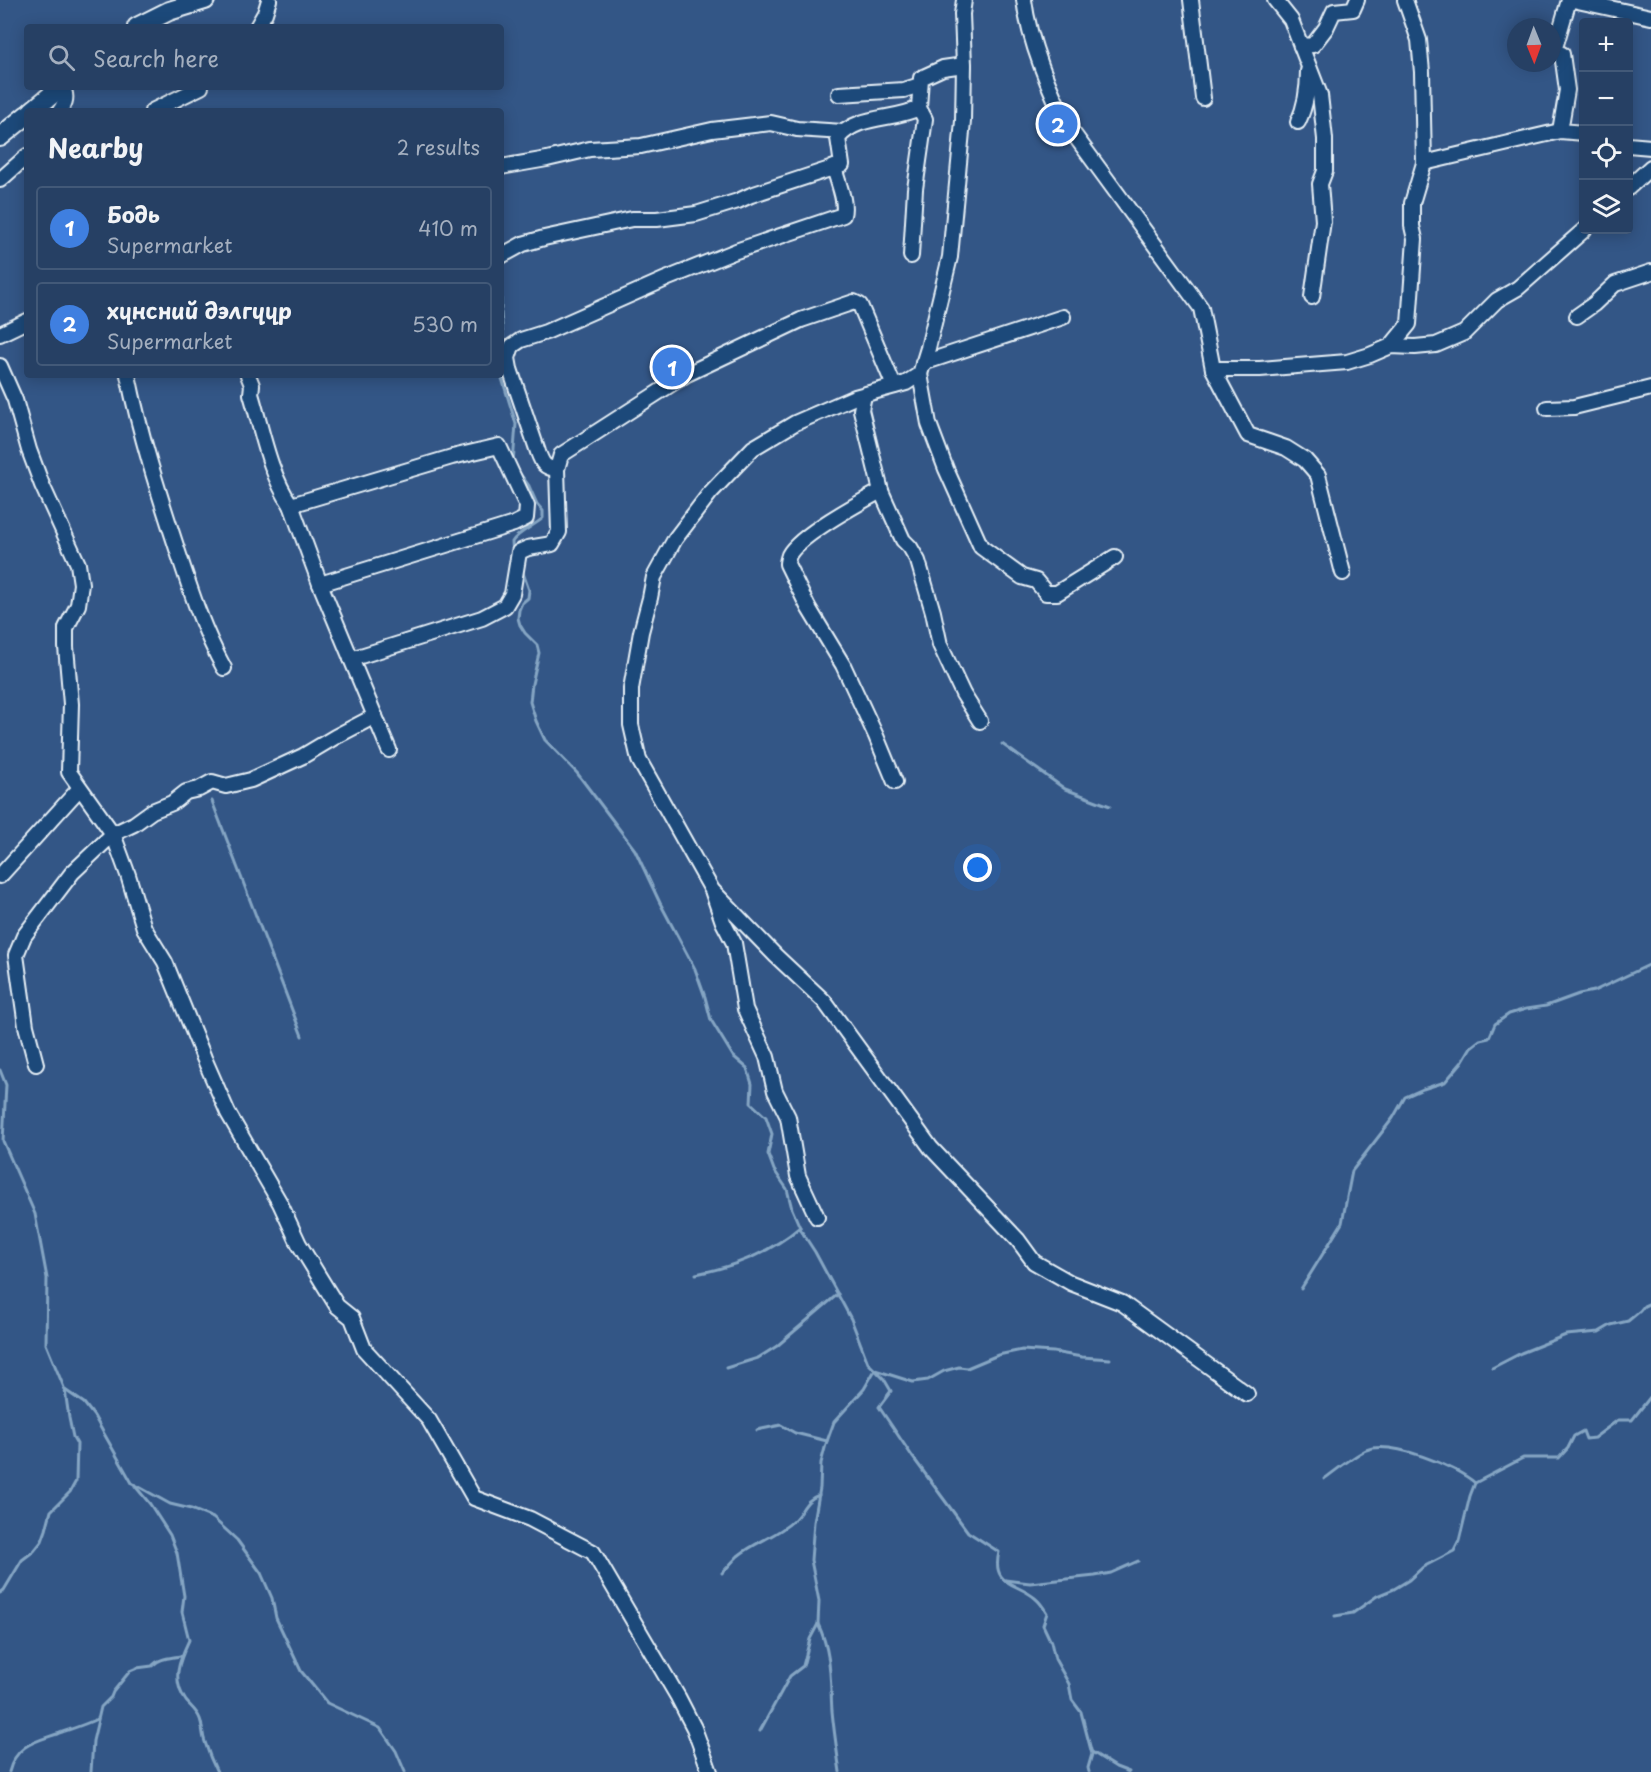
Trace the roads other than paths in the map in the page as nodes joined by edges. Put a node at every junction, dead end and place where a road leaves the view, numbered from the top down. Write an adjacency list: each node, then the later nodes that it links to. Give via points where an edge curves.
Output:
1 (205, 0): 11 (main road, via 170,10)
2 (269, 0): 12 (street)
3 (964, 0): 17 (street)
4 (1024, 0): 55 (street, via 1044,74 1064,119 1201,308)
5 (1191, 0): 23 (street)
6 (1275, 0): 14 (street, via 1291,20)
7 (1357, 0): 14 (street, via 1353,9 1334,11 1313,45)
8 (1406, 0): 37 (street, via 1419,40)
9 (1571, 0): 10 (street); 13 (street)
10 (1651, 17)
11 (143, 24)
12 (259, 24)
13 (1561, 28)
14 (1301, 46): 16 (street)
15 (1561, 54): 30 (street, via 1567,90)
16 (1308, 62): 29 (street, via 1307,94); 47 (street, via 1320,96 1325,140 1325,171 1320,184 1323,221)
17 (964, 65): 18 (street, via 943,68 921,78); 54 (street, via 963,121 950,257)
18 (920, 85): 22 (street, via 904,90); 27 (street)
19 (58, 90): 24 (main road)
20 (64, 90): 25 (street, via 66,103)
21 (195, 90): 26 (street)
22 (839, 94)
23 (1203, 98)
24 (36, 108)
25 (62, 108)
26 (158, 108)
27 (919, 108): 31 (street, via 850,126); 45 (street, via 925,119)
28 (24, 117): 33 (main road)
29 (1298, 122)
30 (1560, 131): 32 (street); 37 (street)
31 (843, 132): 38 (street, via 771,123 712,130 640,146 590,149); 40 (street, via 838,138 842,165)
32 (1579, 133)
33 (0, 137)
34 (1633, 145): 35 (street)
35 (1651, 147)
36 (24, 160): 41 (street)
37 (1424, 163): 52 (street, via 1412,203 1415,239 1409,324)
38 (504, 166)
39 (1651, 167): 42 (street)
40 (834, 168): 44 (street, via 696,214 632,219 584,229 523,244); 62 (street, via 843,214 726,255 512,346 510,369 542,464)
41 (0, 180)
42 (1633, 184)
43 (1579, 234): 52 (street, via 1518,288 1497,300 1464,333 1436,345)
44 (504, 254)
45 (911, 256)
46 (1651, 272): 48 (street, via 1615,284)
47 (1312, 297)
48 (1577, 316)
49 (1063, 317): 54 (street)
50 (24, 322): 51 (street)
51 (0, 334)
52 (1391, 346): 55 (street, via 1347,362)
53 (0, 366): 74 (street, via 39,476 78,564 78,605 66,628 66,647 71,704 69,772)
54 (921, 369): 58 (street, via 906,383); 65 (street, via 929,424 981,548 1022,577 1036,581 1046,593 1057,594)
55 (1213, 369): 66 (street, via 1248,435 1286,448 1305,460 1318,475)
56 (129, 378): 69 (street, via 136,416 173,538 208,637)
57 (249, 378): 64 (street, via 271,463)
58 (894, 386): 60 (street); 62 (street, via 860,305 855,302 801,320 687,374 561,455)
59 (1651, 388): 61 (street, via 1574,407)
60 (864, 395): 63 (street, via 861,410); 77 (street, via 795,423 753,448 710,493 675,539 654,577 631,689 631,725 639,760)
61 (1547, 408)
62 (557, 469): 68 (street, via 560,532 552,544 519,552 512,594 505,606 482,618)
63 (881, 491): 71 (street, via 899,533 918,561 940,645); 73 (street, via 802,541 789,555 787,564 843,665)
64 (291, 505): 67 (street); 67 (street, via 499,446 527,506 526,518 514,524)
65 (1115, 557)
66 (1343, 573)
67 (320, 584): 68 (street)
68 (351, 659): 70 (street)
69 (224, 668)
70 (375, 716): 72 (street); 75 (street, via 251,780 226,786 212,782 186,792)
71 (980, 721)
72 (389, 750)
73 (895, 782)
74 (79, 789): 75 (street); 76 (street)
75 (113, 834): 78 (street, via 72,873 24,936 16,955); 81 (street, via 144,928 165,962 228,1113 299,1244 337,1306 352,1318 364,1349 429,1420 474,1498 530,1519 592,1552 678,1697)
76 (0, 876)
77 (712, 890): 79 (street, via 734,943 745,1009 788,1117 798,1176); 80 (street, via 824,1001 931,1148 1034,1262 1071,1283 1122,1303)
78 (36, 1064)
79 (817, 1217)
80 (1247, 1394)
81 (710, 1772)

